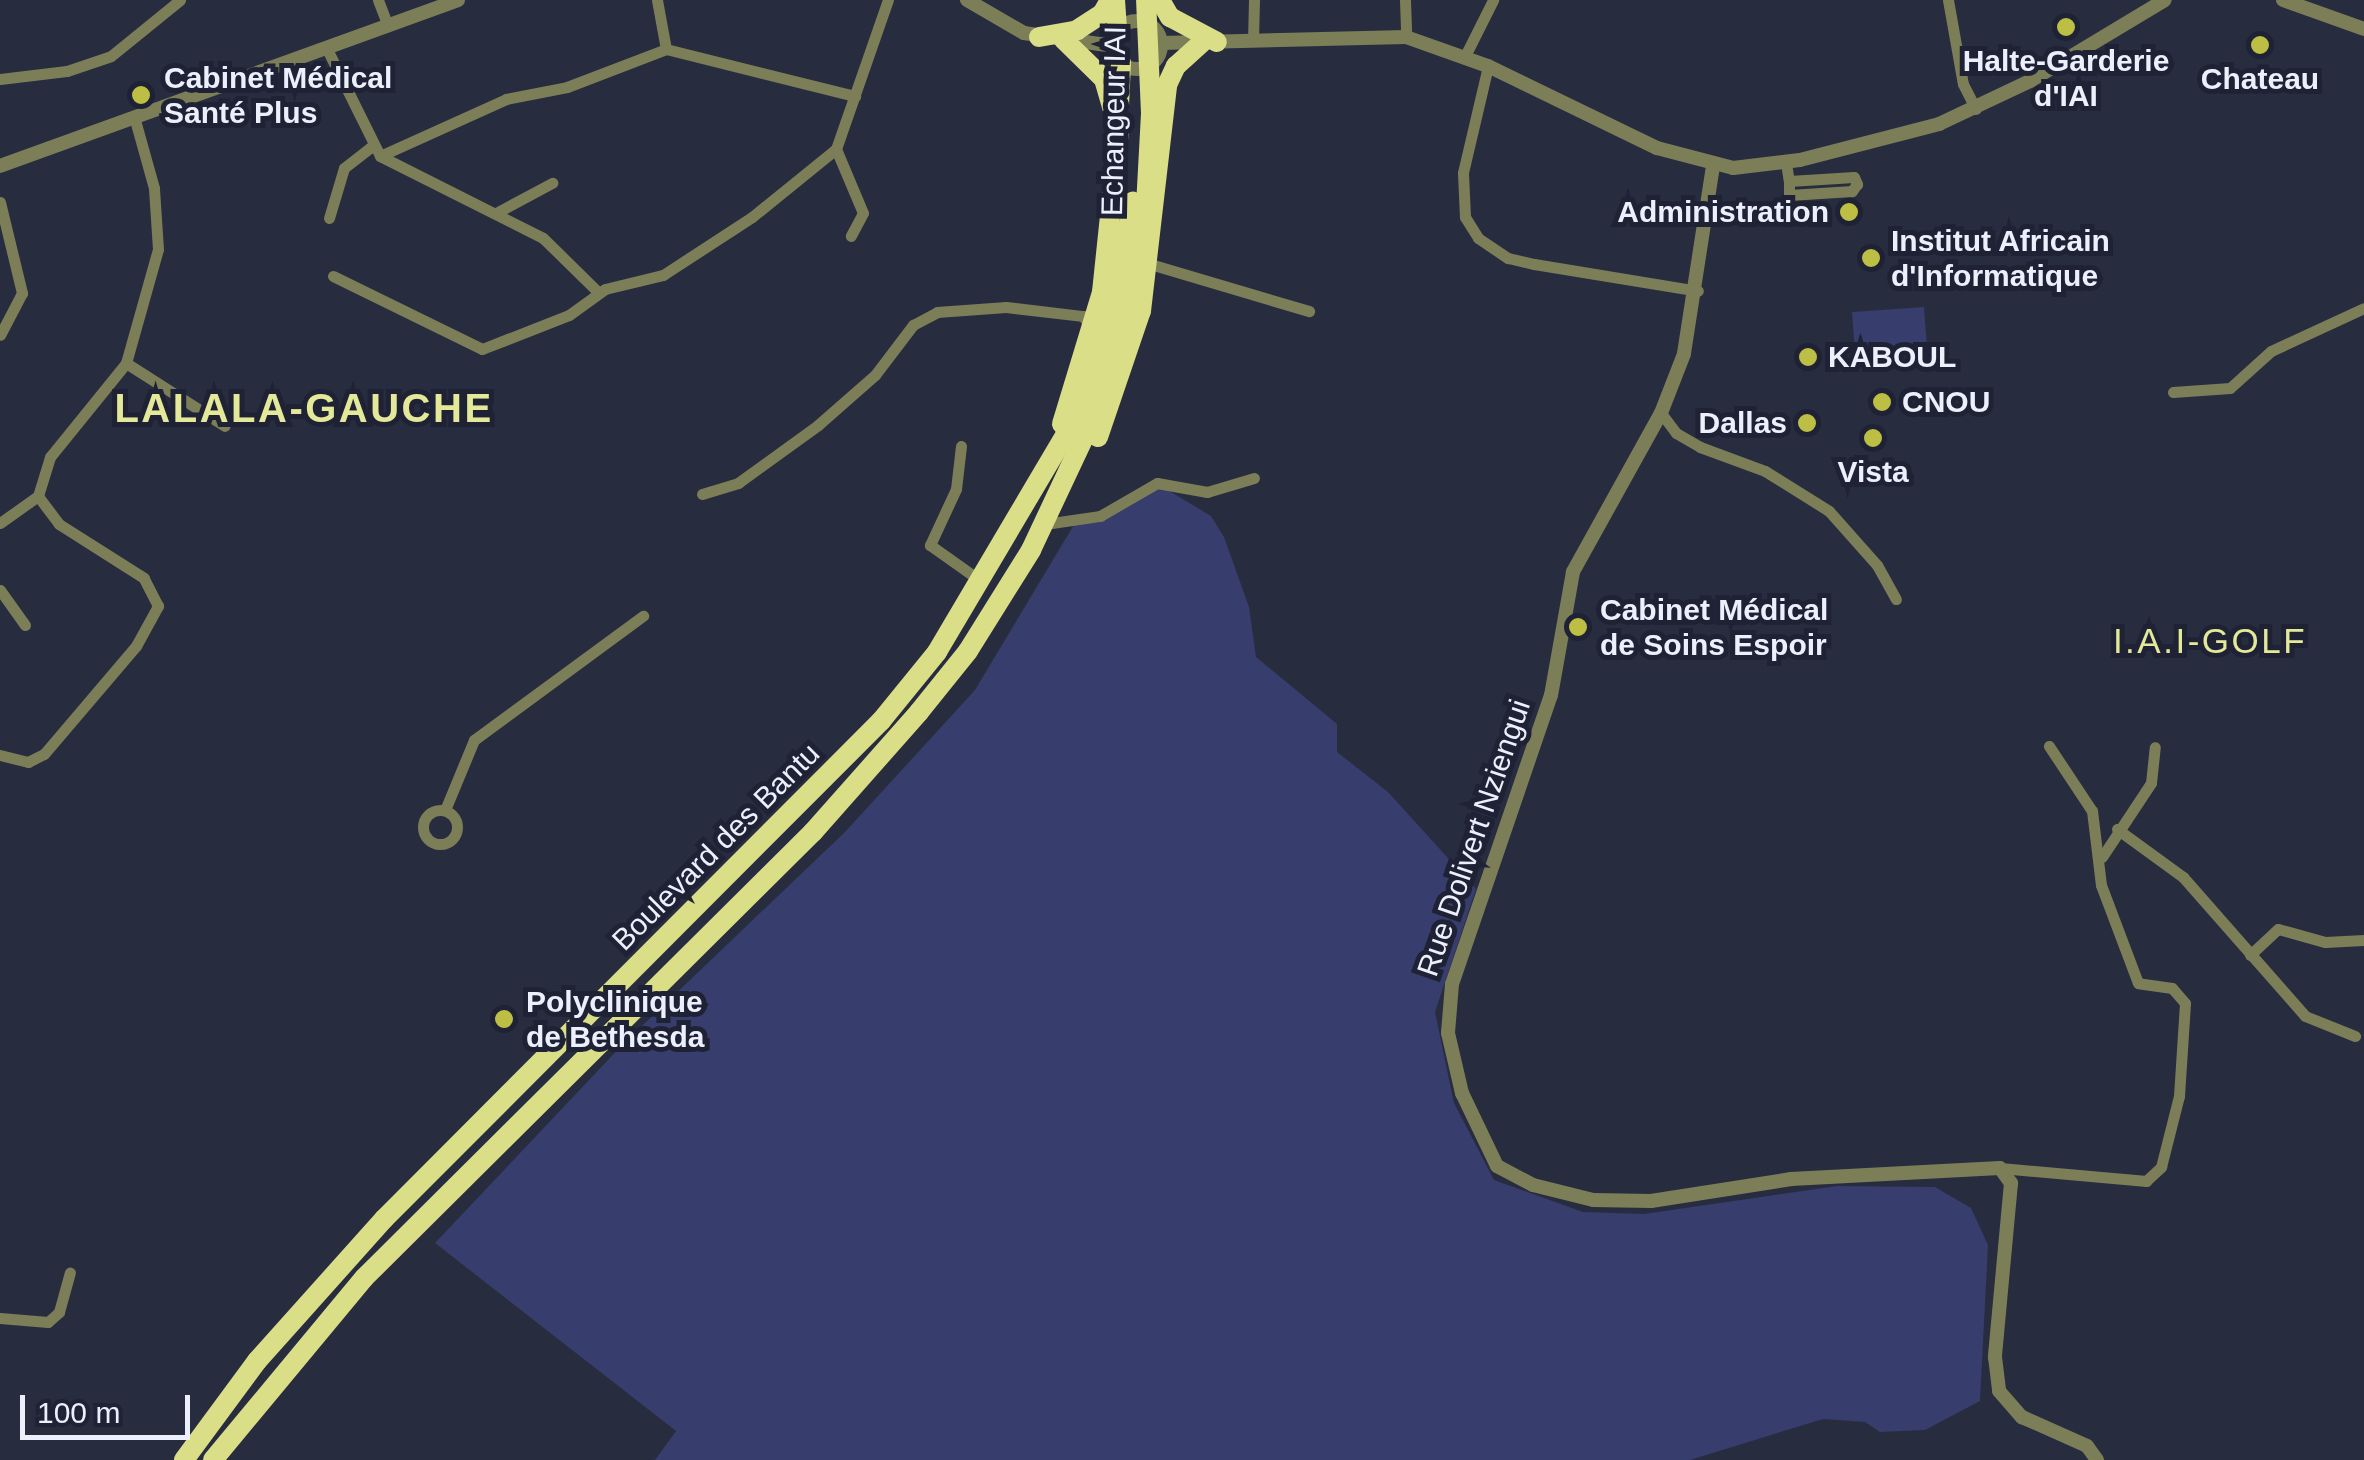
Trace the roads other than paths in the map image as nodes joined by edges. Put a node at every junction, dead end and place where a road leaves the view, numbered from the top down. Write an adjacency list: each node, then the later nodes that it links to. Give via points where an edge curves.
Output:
1 (180, 0): 29 (street, via 111,56)
2 (378, 0): 16 (street)
3 (458, 0): 16 (street)
4 (656, 0): 26 (street)
5 (888, 0): 30 (street)
6 (966, 0): 18 (street, via 998,24)
7 (1112, 0): 18 (highway, via 1078,30); 24 (highway)
8 (1135, 0): 57 (highway, Echangeur IAI, bridge, via 1132,205)
9 (1152, 0): 22 (highway); 23 (highway); 57 (highway, Echangeur IAI, bridge, via 1142,232 1121,333)
10 (1254, 0): 21 (street)
11 (1404, 0): 19 (street)
12 (1492, 0): 27 (street)
13 (1948, 0): 31 (street, via 1963,84)
14 (2166, 0): 31 (street)
15 (2283, 0): 17 (street)
16 (388, 26): 25 (street)
17 (2364, 29)
18 (1039, 37): 20 (street)
19 (1406, 37): 21 (street); 27 (street)
20 (1070, 40): 24 (street); 34 (highway, via 1104,79)
21 (1253, 41): 22 (street)
22 (1201, 42): 23 (street); 33 (highway, via 1172,74)
23 (1157, 43): 24 (street, via 1142,68); 24 (street, via 1134,21); 33 (highway)
24 (1117, 47): 34 (highway)
25 (326, 49): 32 (street); 36 (street)
26 (666, 49): 30 (street); 36 (street, via 567,87 506,99)
27 (1464, 56): 28 (street)
28 (1488, 66): 39 (street, via 1616,130); 48 (street, via 1463,173 1465,217 1478,238 1508,258)
29 (0, 79)
30 (855, 96): 35 (street)
31 (1976, 109): 37 (street, via 1882,141)
32 (135, 120): 38 (street); 54 (street, via 159,236)
33 (1160, 121): 46 (highway)
34 (1118, 122): 52 (highway, via 1109,254)
35 (836, 149): 45 (street, via 863,213); 49 (street, via 700,254 663,275)
36 (376, 151): 43 (street); 44 (street, via 344,168)
37 (1786, 162): 39 (street); 40 (street)
38 (0, 166)
39 (1714, 166): 48 (street, Rue Dolivert Nziengui)
40 (1789, 181): 40 (street, via 1854,176 1857,184 1852,191 1789,195)
41 (552, 183): 43 (street)
42 (0, 202): 53 (street, via 22,292)
43 (496, 213): 49 (street, via 558,248)
44 (329, 218)
45 (851, 236)
46 (1150, 264): 51 (street); 65 (highway, via 1106,420 1079,478)
47 (333, 276): 49 (street, via 482,350 569,315)
48 (1698, 291): 56 (street, Rue Dolivert Nziengui)
49 (599, 292)
50 (2364, 308): 55 (street, via 2272,351 2230,388)
51 (1309, 311)
52 (1092, 331): 61 (street, via 1083,316 985,306 936,312 912,326 875,375 818,425 738,483); 63 (highway, via 1073,396)
53 (0, 335)
54 (126, 363): 58 (street); 62 (street, via 50,457)
55 (2173, 392)
56 (1661, 413): 68 (street, via 1688,440 1765,471 1829,511); 80 (street, Rue Dolivert Nziengui, via 1573,572 1551,695 1452,984 1448,1033 1473,1119 1498,1166 1512,1176 1593,1200 1650,1201 1791,1179)
57 (1086, 415): 63 (highway, Boulevard des Bantu); 65 (highway, Boulevard des Bantu)
58 (225, 426)
59 (962, 446): 66 (street, via 956,489 930,545)
60 (1254, 478): 65 (street, via 1200,492 1157,483 1100,516)
61 (702, 494)
62 (38, 496): 64 (street); 73 (street, via 59,524 144,578 158,606 136,646 44,754 28,762)
63 (1022, 516): 66 (highway, Boulevard des Bantu)
64 (0, 523)
65 (1045, 524): 84 (highway, Boulevard des Bantu, via 968,650 813,832 364,1278)
66 (982, 582): 83 (highway, Boulevard des Bantu, via 937,652 831,776 384,1219 257,1361)
67 (0, 590): 70 (street)
68 (1896, 599)
69 (643, 616): 74 (street, via 474,740)
70 (24, 625)
71 (2049, 746): 76 (street, via 2092,811)
72 (2155, 746): 75 (street, via 2152,782)
73 (0, 755)
74 (445, 810)
75 (2117, 829): 76 (street); 78 (street, via 2183,876)
76 (2100, 861): 80 (street, via 2104,895 2138,982 2172,988 2185,1003 2179,1096 2161,1167 2146,1181)
77 (2364, 940): 78 (street, via 2326,942 2278,929)
78 (2250, 955): 79 (street, via 2305,1016)
79 (2356, 1036)
80 (2000, 1168): 85 (street, via 2011,1183 1996,1338 1999,1391 2022,1416 2087,1446)
81 (70, 1272): 82 (street, via 59,1312 48,1322)
82 (0, 1318)
83 (184, 1460)
84 (213, 1460)
85 (2096, 1460)

